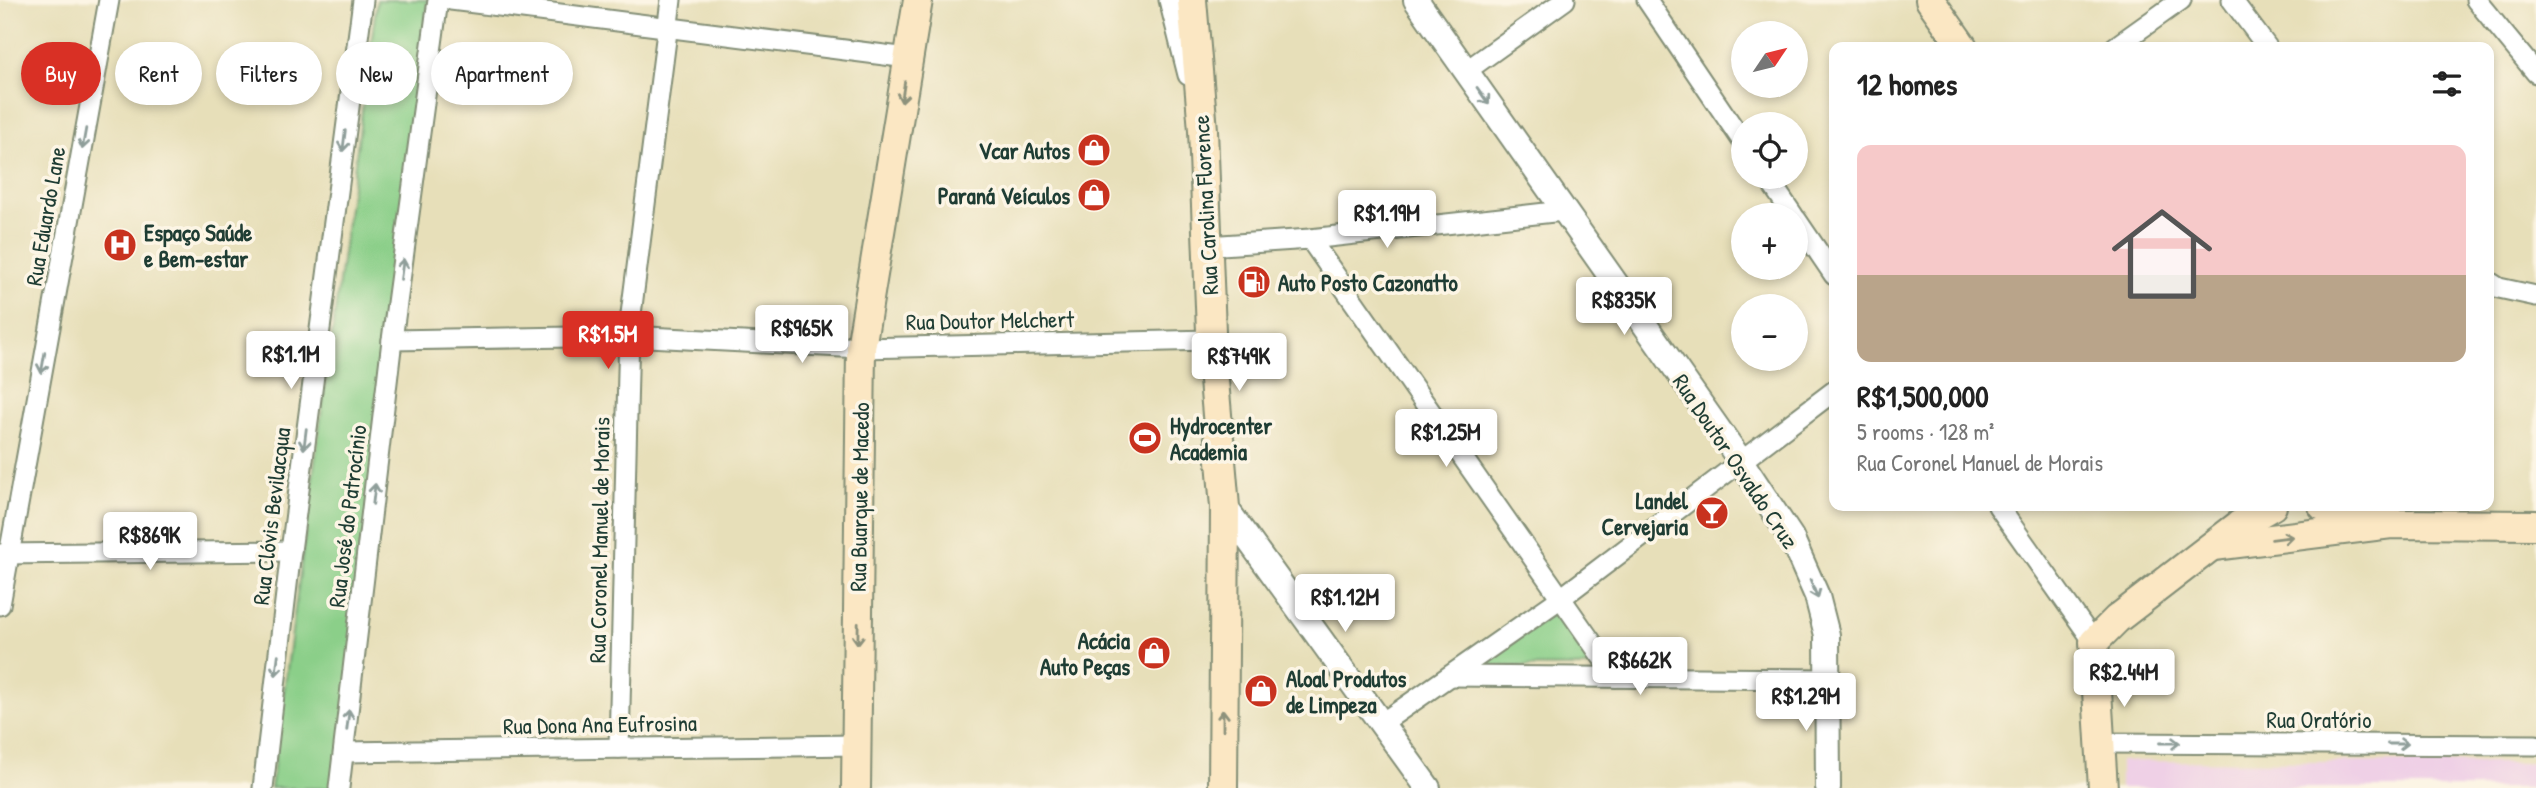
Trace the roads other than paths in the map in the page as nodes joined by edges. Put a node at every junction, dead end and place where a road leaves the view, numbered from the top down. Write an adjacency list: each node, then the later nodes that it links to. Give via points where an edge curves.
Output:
1 (109, 0): 46 (street, Rua Eduardo Lane, one-way to 46)
2 (363, 0): 45 (street, Rua Clóvis Bevilacqua, one-way to 45)
3 (438, 0): 33 (street, Rua José do Patrocínio, one-way to 3)
4 (451, 0): 16 (street)
5 (671, 0): 16 (street, Rua Coronel Manuel de Morais)
6 (918, 0): 20 (main road, Rua Buarque de Macedo)
7 (1169, 0): 24 (street)
8 (1192, 0): 24 (main road, Rua Carolina Florence)
9 (1416, 0): 21 (street, Rua Doutor Osvaldo Cruz)
10 (1565, 0): 21 (street)
11 (1647, 0): 23 (street)
12 (1930, 0): 17 (main road)
13 (2180, 0): 18 (street)
14 (2232, 0): 19 (street)
15 (2476, 0): 22 (street)
16 (667, 27): 20 (street); 32 (street, Rua Coronel Manuel de Morais)
17 (1959, 42)
18 (2122, 42)
19 (2263, 42)
20 (908, 58): 35 (main road, Rua Buarque de Macedo, one-way to 35)
21 (1466, 71): 25 (street, Rua Doutor Osvaldo Cruz, one-way to 25)
22 (2536, 73)
23 (1731, 124)
24 (1203, 130): 28 (main road, Rua Carolina Florence)
25 (1563, 211): 27 (street); 37 (street, Rua Doutor Osvaldo Cruz)
26 (1808, 231): 29 (street)
27 (1310, 239): 28 (street); 47 (street)
28 (1207, 246): 34 (main road, Rua Carolina Florence)
29 (1828, 252)
30 (2494, 285): 31 (street)
31 (2536, 296)
32 (629, 335): 33 (street, Rua Doutor Melchert); 35 (street, Rua Doutor Melchert); 57 (street, Rua Coronel Manuel de Morais)
33 (393, 340): 58 (street, Rua José do Patrocínio, one-way to 33)
34 (1211, 340): 35 (street, Rua Doutor Melchert); 38 (main road, Rua Carolina Florence)
35 (861, 348): 55 (main road, Rua Buarque de Macedo, one-way to 55)
36 (1829, 395): 37 (street)
37 (1740, 460): 47 (street); 52 (street, Rua Doutor Osvaldo Cruz, one-way to 52, via 1791,537 1817,596 1827,635)
38 (1225, 507): 53 (street); 62 (main road, Rua Carolina Florence, one-way to 38)
39 (2002, 511): 49 (street)
40 (2337, 511): 42 (main road)
41 (2245, 516): 44 (main road)
42 (2390, 524): 43 (main road); 44 (main road, one-way to 42)
43 (2536, 525)
44 (2214, 546): 49 (main road, via 2117,619)
45 (291, 551): 46 (street); 59 (street, Rua Clóvis Bevilacqua, one-way to 59)
46 (5, 554): 48 (street, Rua Eduardo Lane)
47 (1560, 598): 50 (street); 51 (street)
48 (0, 605)
49 (2094, 642): 54 (main road)
50 (1451, 676): 51 (street); 53 (street)
51 (1616, 677): 52 (street)
52 (1829, 679): 64 (street, Rua Doutor Osvaldo Cruz)
53 (1382, 723): 63 (street)
54 (2102, 743): 56 (street, Rua Oratório, one-way to 56); 65 (main road)
55 (856, 745): 57 (street, Rua Dona Ana Eufrosina); 61 (main road, Rua Buarque de Macedo)
56 (2536, 745)
57 (619, 748): 58 (street, Rua Dona Ana Eufrosina)
58 (344, 752): 60 (street, Rua José do Patrocínio)
59 (263, 788)
60 (340, 788)
61 (856, 788)
62 (1223, 788)
63 (1428, 788)
64 (1828, 788)
65 (2103, 788)

